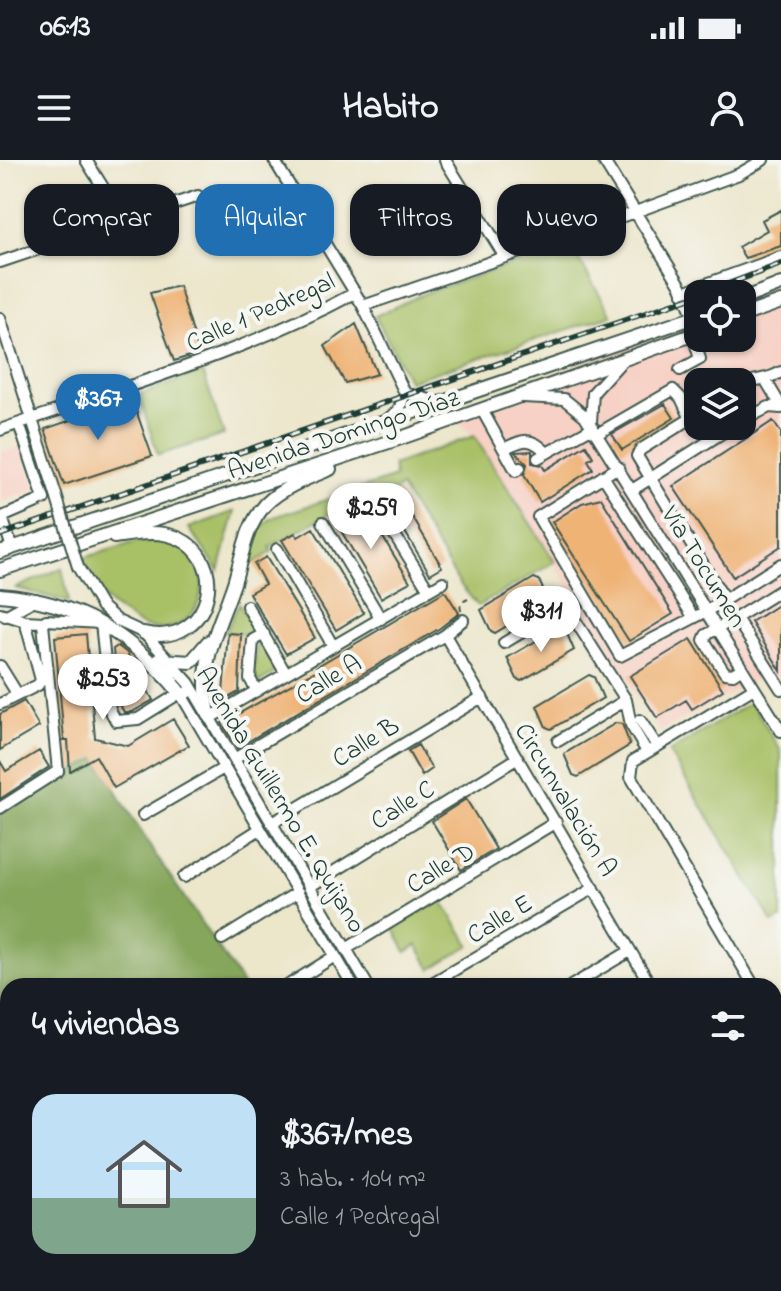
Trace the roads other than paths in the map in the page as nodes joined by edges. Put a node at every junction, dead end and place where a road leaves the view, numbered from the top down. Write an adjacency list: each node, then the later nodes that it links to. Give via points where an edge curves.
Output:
1 (86, 160): 6 (street)
2 (274, 160): 14 (street)
3 (445, 160): 9 (street)
4 (603, 160): 7 (street)
5 (763, 160): 7 (street, Calle 1 Pedregal)
6 (101, 184)
7 (635, 212): 9 (street, Calle 1 Pedregal); 15 (street)
8 (24, 254): 11 (street)
9 (505, 257): 18 (street, Calle 1 Pedregal)
10 (781, 258): 12 (main road)
11 (0, 262)
12 (720, 280)
13 (781, 284): 16 (main road)
14 (355, 293): 18 (street); 36 (street, Calle 1 Pedregal, via 229,352)
15 (684, 293)
16 (756, 294)
17 (781, 302): 19 (main road)
18 (363, 306): 29 (street)
19 (756, 311)
20 (0, 318): 36 (street, Avenida Guillermo E. Quijano)
21 (684, 321): 31 (main road, Avenida Domingo Díaz)
22 (684, 338): 24 (main road, Avenida Domingo Díaz)
23 (699, 352): 25 (street, via 700,359)
24 (622, 361): 30 (main road, Avenida Domingo Díaz); 40 (street, via 593,393)
25 (680, 370)
26 (781, 372): 28 (street)
27 (756, 381): 28 (street)
28 (766, 381): 33 (street)
29 (405, 393): 31 (street); 37 (street, via 399,410)
30 (521, 397): 34 (main road, Avenida Domingo Díaz); 40 (street, Vía Tocumen, via 564,399)
31 (443, 402): 37 (main road, Avenida Domingo Díaz)
32 (684, 404): 40 (street, via 673,390)
33 (781, 407): 35 (street)
34 (482, 410): 42 (main road, Avenida Domingo Díaz); 44 (street)
35 (756, 414)
36 (33, 419): 39 (street, Calle 1 Pedregal); 75 (street, Avenida Guillermo E. Quijano, bridge, via 78,567 101,606)
37 (384, 421): 55 (main road, Avenida Domingo Díaz)
38 (684, 422): 48 (street, via 640,450 637,456)
39 (19, 424): 41 (street, Calle 1 Pedregal); 51 (street, via 44,499)
40 (594, 428): 44 (street, via 542,455 531,440); 45 (street, Vía Tocumen)
41 (0, 430)
42 (401, 438): 53 (main road, Avenida Domingo Díaz); 78 (main road, via 309,478 265,506 248,532 235,581)
43 (710, 440): 48 (street)
44 (504, 449): 46 (street, via 516,471)
45 (618, 467): 47 (street); 49 (street, Vía Tocumen)
46 (520, 468)
47 (603, 476): 67 (street); 67 (street, via 538,517 620,656)
48 (648, 477): 49 (street); 63 (street)
49 (632, 490): 65 (street, Vía Tocumen)
50 (376, 505): 59 (street)
51 (1, 518): 55 (street)
52 (323, 522): 69 (street)
53 (87, 540): 57 (main road, Avenida Domingo Díaz); 75 (main road, via 164,534 184,542 200,558 209,583 203,610 175,632)
54 (277, 549): 81 (street)
55 (3, 550)
56 (781, 564): 63 (street)
57 (0, 570)
58 (443, 582): 59 (street)
59 (429, 590): 69 (street)
60 (781, 590): 68 (street)
61 (0, 595): 62 (main road)
62 (36, 599): 66 (street); 73 (main road)
63 (725, 600): 65 (street)
64 (247, 606): 76 (street)
65 (707, 611): 67 (street); 74 (street, Vía Tocumen)
66 (2, 616): 71 (street)
67 (694, 618)
68 (736, 618): 74 (street); 88 (street)
69 (381, 619): 81 (street)
70 (463, 620): 77 (street, Calle A)
71 (25, 621): 72 (street); 91 (street, via 41,680)
72 (44, 622): 73 (street); 105 (street, via 58,771)
73 (101, 623): 90 (main road, via 145,656); 90 (street, via 110,710 116,721 138,719)
74 (717, 628): 80 (street, Vía Tocumen); 82 (street, via 704,637)
75 (142, 632): 83 (street, Avenida Guillermo E. Quijano)
76 (264, 634): 86 (street); 89 (street, via 253,640 250,679)
77 (445, 635): 92 (street, Circunvalación A); 103 (street, Calle A)
78 (211, 637): 83 (main road, via 191,662); 96 (main road, via 206,679)
79 (504, 643): 93 (street, via 566,606)
80 (728, 645): 82 (street); 85 (street, Vía Tocumen)
81 (333, 646): 86 (street)
82 (713, 653): 85 (street, via 725,673)
83 (168, 662): 90 (street, Avenida Guillermo E. Quijano); 95 (street, Avenida Guillermo E. Quijano)
84 (0, 666): 91 (street)
85 (742, 668): 87 (street, Vía Tocumen)
86 (286, 674): 89 (street)
87 (754, 688): 97 (street, Vía Tocumen); 101 (street)
88 (781, 689)
89 (257, 691): 96 (street)
90 (180, 693): 95 (street); 104 (street, Avenida Guillermo E. Quijano)
91 (18, 695): 94 (street)
92 (482, 697): 102 (street, Circunvalación A); 110 (street, Calle B)
93 (626, 700): 100 (street); 101 (street, via 631,725)
94 (0, 704)
95 (201, 704): 96 (street, Avenida Guillermo E. Quijano)
96 (210, 718): 103 (street, Avenida Guillermo E. Quijano)
97 (778, 718): 99 (street, Vía Tocumen)
98 (640, 720): 101 (street)
99 (781, 731)
100 (558, 741)
101 (652, 749): 126 (street, via 633,761 631,777)
102 (518, 758): 109 (street, Circunvalación A); 113 (street, Calle C)
103 (234, 759): 106 (street, Avenida Guillermo E. Quijano)
104 (224, 768): 107 (street); 108 (street, Avenida Guillermo E. Quijano)
105 (0, 808)
106 (265, 811): 108 (street); 110 (street, Avenida Guillermo E. Quijano)
107 (143, 815)
108 (253, 817): 111 (street, Avenida Guillermo E. Quijano)
109 (556, 822): 114 (street, Circunvalación A); 117 (street, Calle D)
110 (272, 823): 113 (street, Avenida Guillermo E. Quijano)
111 (260, 829): 112 (street); 115 (street, Avenida Guillermo E. Quijano)
112 (184, 877)
113 (309, 887): 117 (street, Avenida Guillermo E. Quijano)
114 (594, 888): 118 (street, Circunvalación A); 123 (street, Calle E)
115 (298, 892): 116 (street); 119 (street, Avenida Guillermo E. Quijano)
116 (222, 939)
117 (346, 949): 122 (street, Avenida Guillermo E. Quijano)
118 (630, 951): 124 (street); 125 (street, Circunvalación A)
119 (335, 956): 120 (street); 121 (street, Avenida Guillermo E. Quijano)
120 (300, 978)
121 (348, 978)
122 (363, 978)
123 (441, 978)
124 (584, 978)
125 (646, 978)
126 (749, 978)

